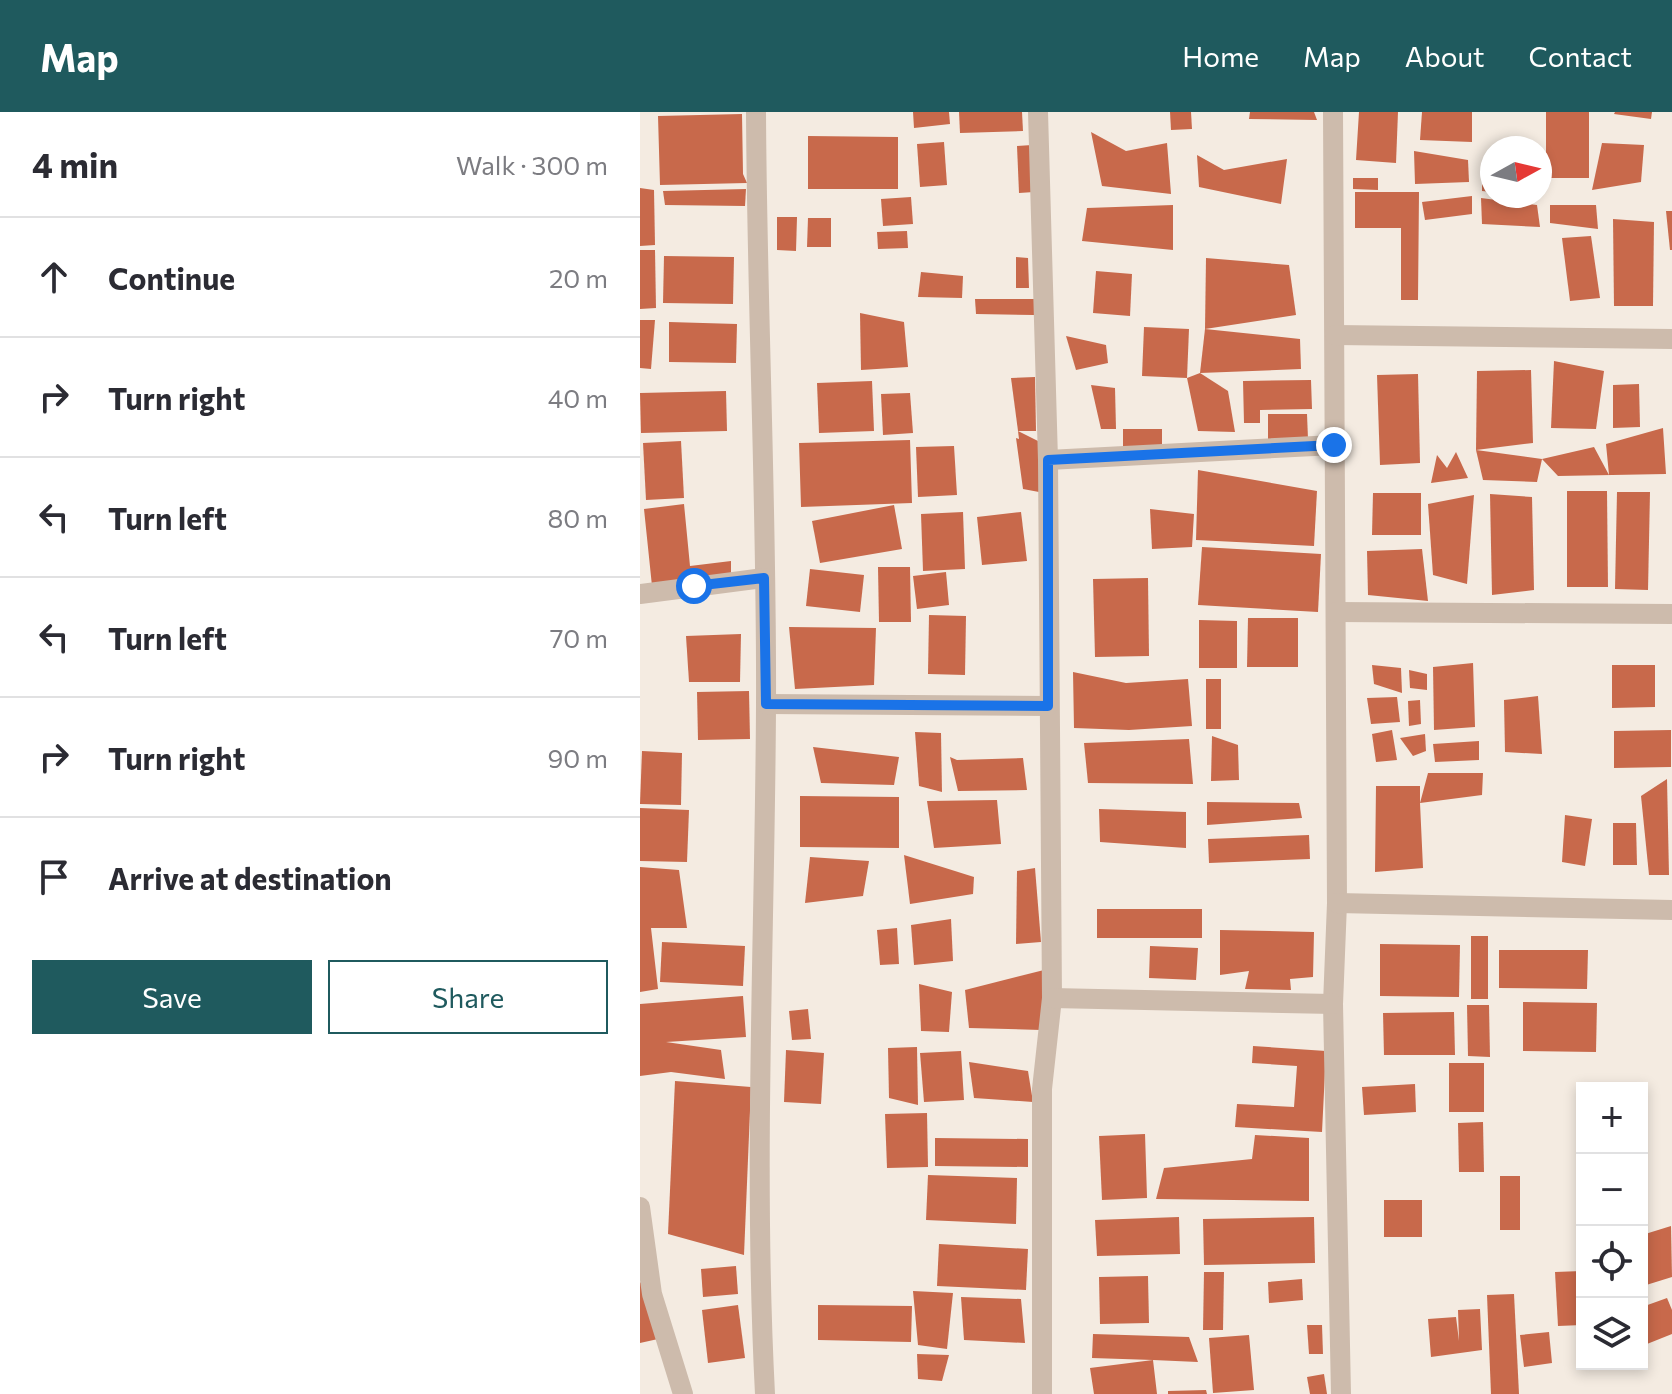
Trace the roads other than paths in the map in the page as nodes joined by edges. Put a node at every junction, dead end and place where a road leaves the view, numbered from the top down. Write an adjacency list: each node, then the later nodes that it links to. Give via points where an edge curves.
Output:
1 (756, 112): 8 (street)
2 (1038, 112): 7 (street)
3 (1333, 112): 4 (street)
4 (1335, 335): 5 (street); 6 (street)
5 (1672, 339)
6 (1334, 445): 7 (street); 10 (street)
7 (1048, 460): 13 (street)
8 (764, 578): 9 (street); 12 (street)
9 (640, 594)
10 (1336, 612): 11 (street); 14 (street)
11 (1672, 614)
12 (766, 704): 13 (street); 20 (street, via 758,1122)
13 (1048, 706): 16 (street)
14 (1337, 903): 15 (street); 17 (street)
15 (1672, 910)
16 (1052, 998): 17 (street); 21 (street, via 1042,1089)
17 (1333, 1004): 22 (street)
18 (640, 1207): 19 (street, via 652,1294)
19 (683, 1394)
20 (765, 1394)
21 (1042, 1394)
22 (1341, 1394)

